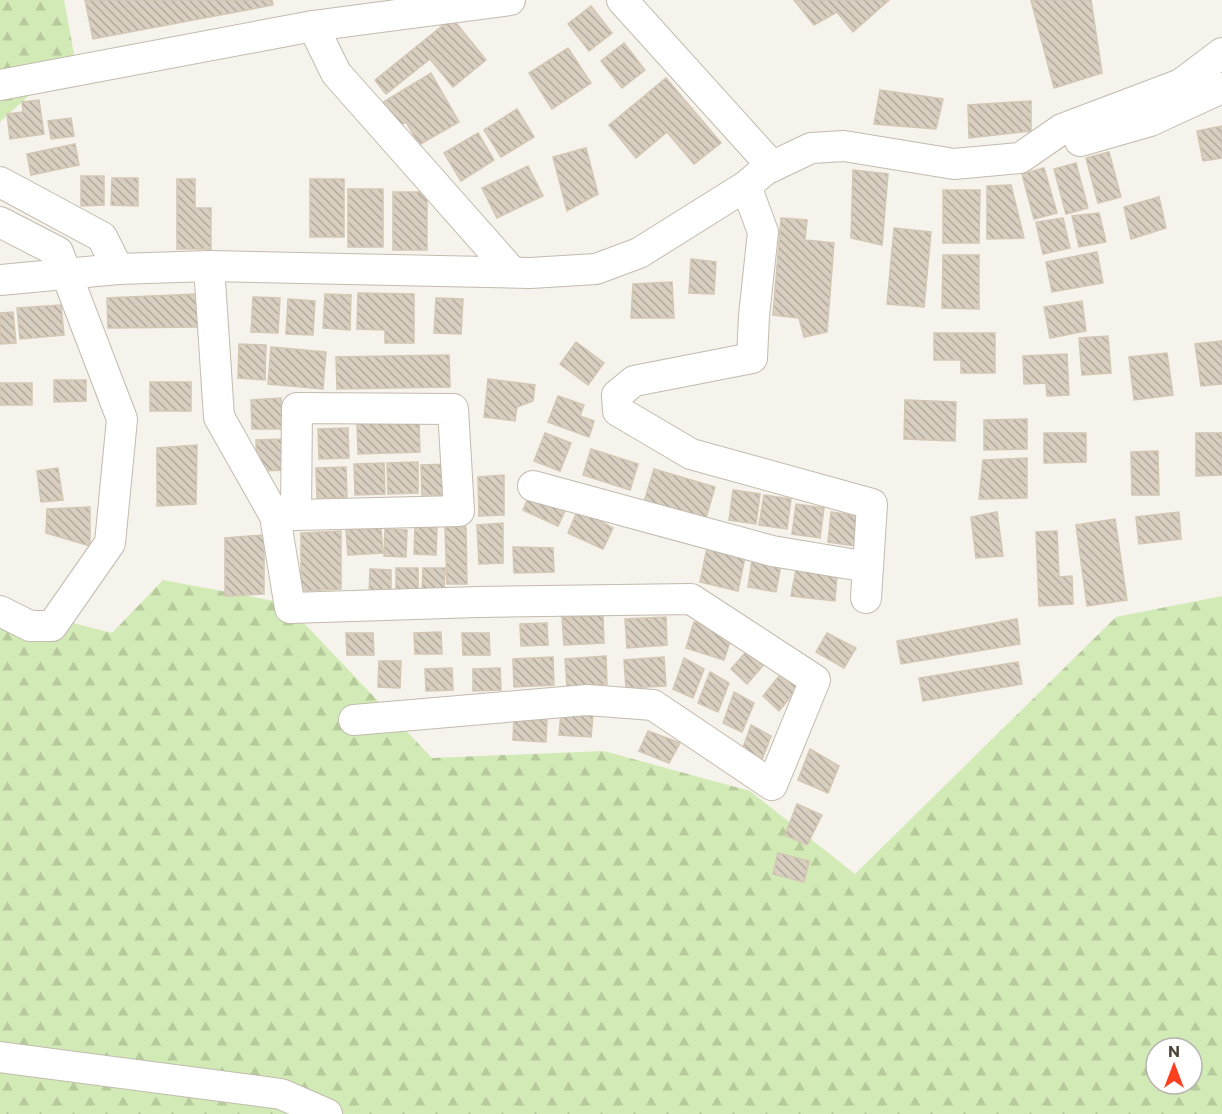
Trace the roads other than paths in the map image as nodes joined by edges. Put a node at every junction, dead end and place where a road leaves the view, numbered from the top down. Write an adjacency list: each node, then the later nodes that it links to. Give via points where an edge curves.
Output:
1 (510, 0): 3 (street)
2 (622, 0): 8 (street)
3 (313, 26): 5 (street); 14 (street, via 336,73)
4 (1222, 53): 7 (street, via 1180,84 1062,129)
5 (0, 85)
6 (1222, 88): 7 (street, via 1150,121)
7 (1020, 158): 8 (street, via 954,164 844,146 811,148)
8 (772, 166): 10 (street)
9 (0, 182): 13 (street, via 102,237)
10 (746, 186): 14 (street, via 639,253 596,270); 19 (street, via 763,232 752,358 634,381 617,395 618,411 691,454 872,504)
11 (0, 222): 15 (street, via 58,252)
12 (209, 266): 13 (street); 14 (street); 18 (street, via 219,417)
13 (118, 270): 15 (street)
14 (512, 272)
15 (66, 274): 16 (street); 21 (street, via 122,419 110,543 52,626 30,626)
16 (0, 280)
17 (533, 486): 19 (street, via 772,551)
18 (285, 515): 18 (street, via 459,511 453,409 297,408); 22 (street, via 290,608 691,599 815,680 772,785 653,705 587,700)
19 (867, 567): 20 (street)
20 (866, 598)
21 (0, 611)
22 (354, 720)
23 (0, 1057): 24 (street, via 281,1094)
24 (327, 1114)

